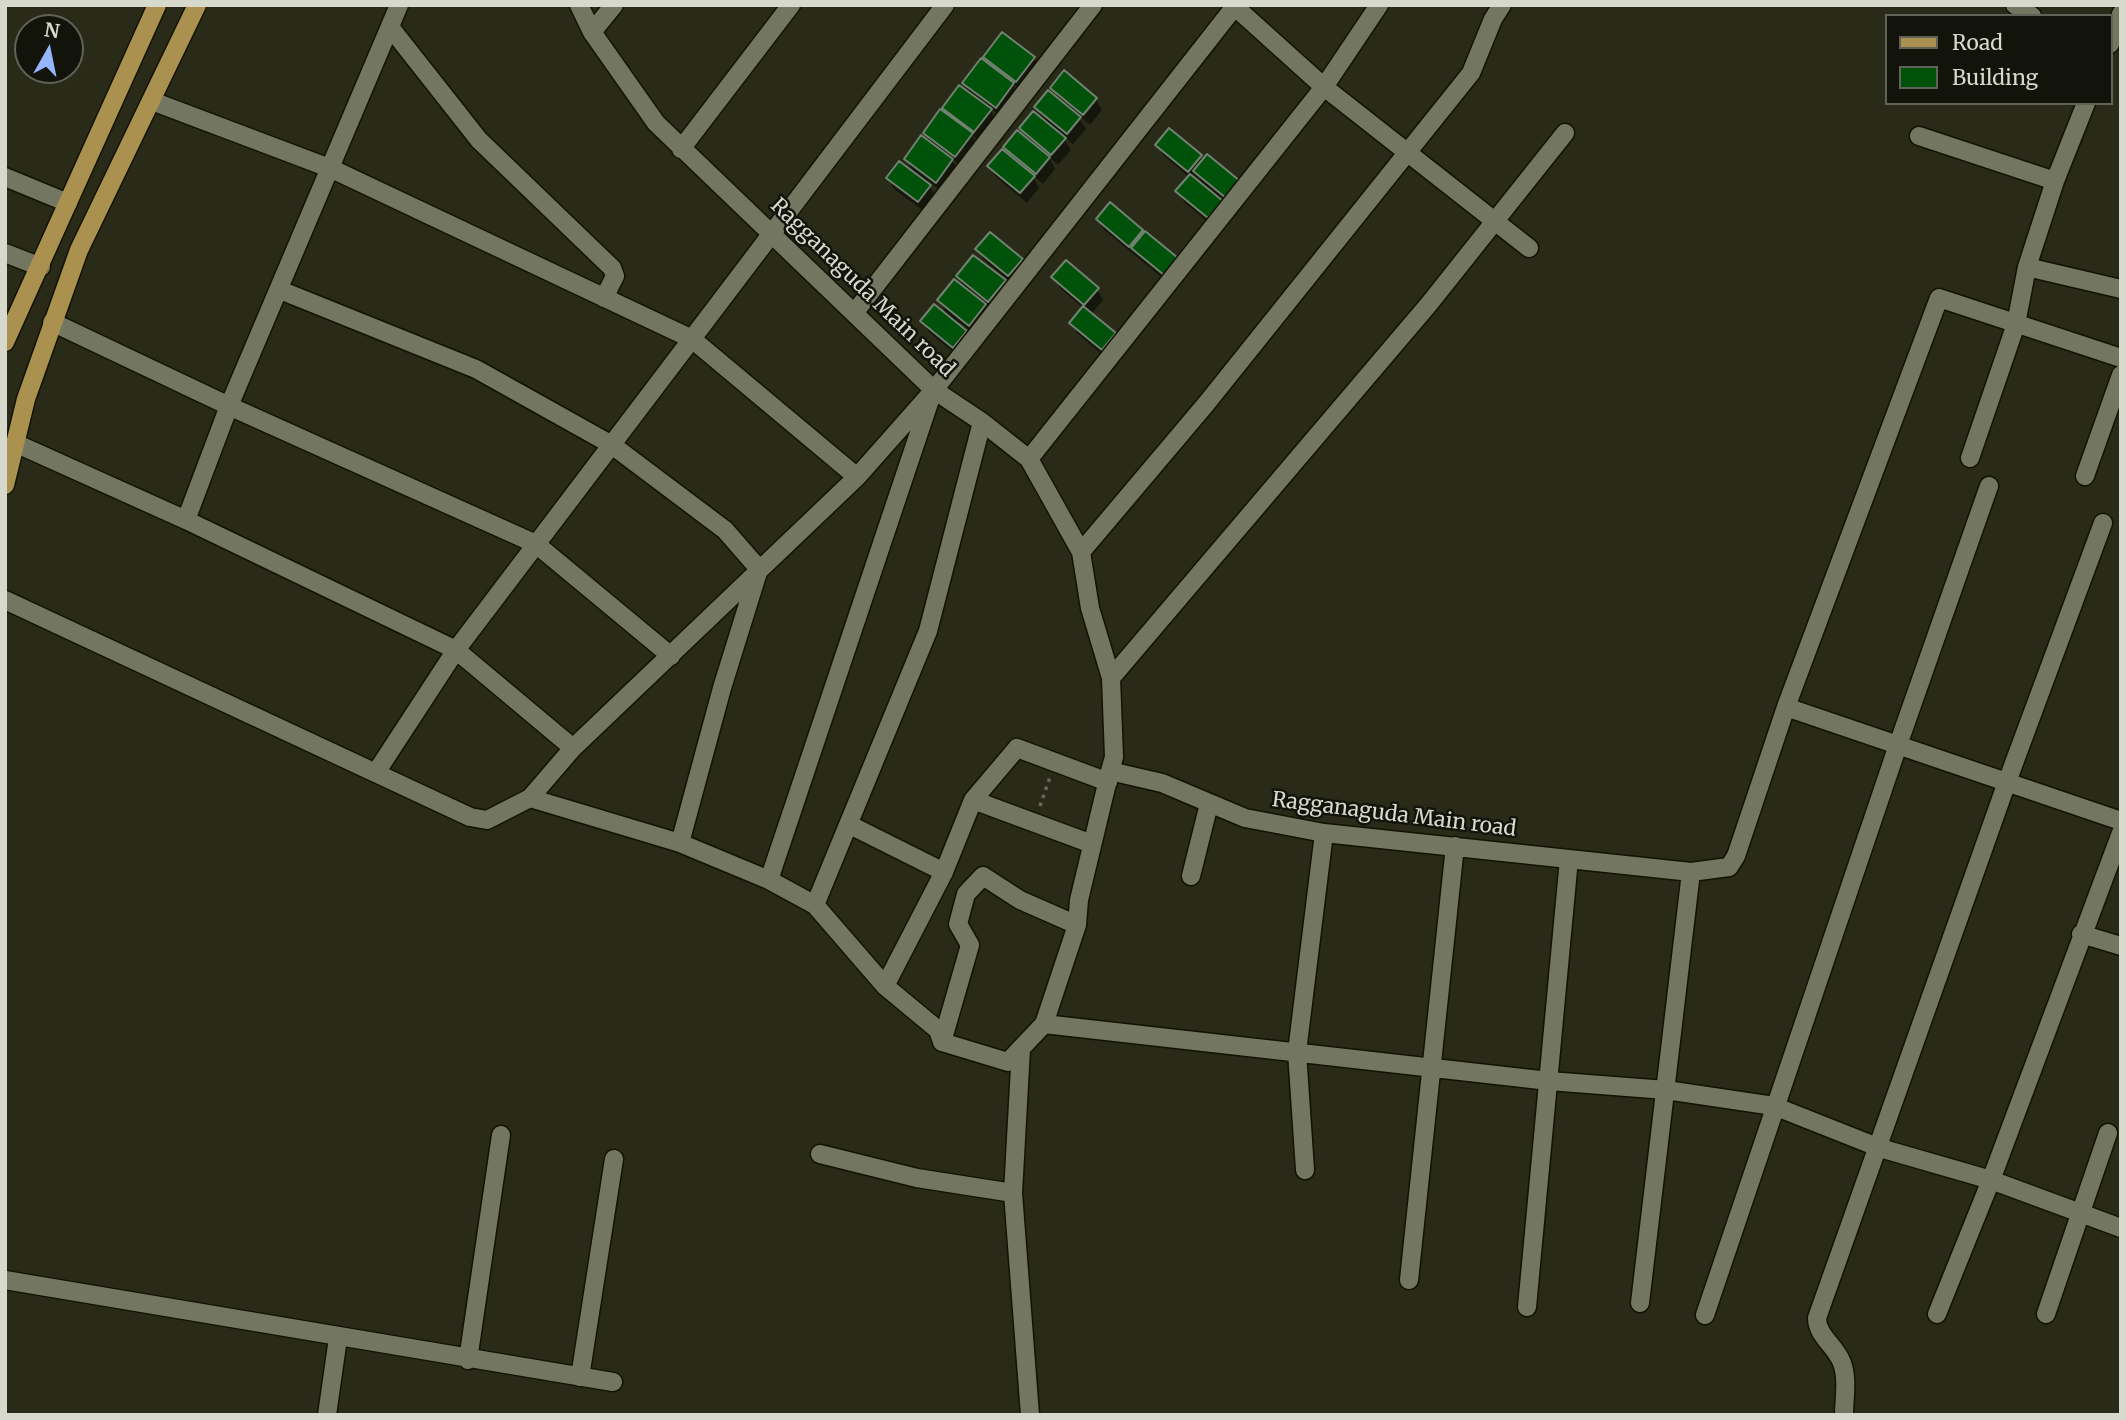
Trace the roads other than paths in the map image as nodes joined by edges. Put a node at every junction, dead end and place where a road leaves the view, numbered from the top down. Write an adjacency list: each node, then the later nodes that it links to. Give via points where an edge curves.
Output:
1 (157, 5): 26 (main road)
2 (197, 5): 17 (main road)
3 (399, 5): 13 (street)
4 (579, 5): 14 (street, Ragganaguda Main road)
5 (614, 5): 14 (street)
6 (791, 5): 21 (street)
7 (945, 5): 28 (street)
8 (1093, 5): 36 (street)
9 (1379, 5): 16 (street)
10 (1502, 5): 22 (street, via 1471,73)
11 (1235, 6): 16 (street); 43 (street)
12 (2121, 14): 15 (street)
13 (390, 27): 23 (street); 35 (street, via 479,140 612,268 615,276)
14 (592, 32): 21 (street, Ragganaguda Main road, via 636,99)
15 (2112, 38)
16 (1324, 87): 22 (street); 49 (street)
17 (152, 100): 23 (street); 37 (main road, via 79,250)
18 (2085, 105): 25 (street)
19 (1566, 133): 27 (street)
20 (1919, 136): 25 (street)
21 (681, 149): 28 (street, Ragganaguda Main road)
22 (1407, 153): 27 (street); 57 (street)
23 (332, 169): 34 (street); 35 (street)
24 (5, 177): 26 (street)
25 (2055, 181): 32 (street)
26 (68, 203): 31 (main road)
27 (1493, 221): 29 (street); 62 (street, via 1310,447)
28 (772, 233): 36 (street, Ragganaguda Main road); 39 (street)
29 (1529, 248)
30 (5, 253): 31 (street)
31 (41, 267): 40 (main road)
32 (2028, 267): 33 (street); 38 (street)
33 (2121, 289)
34 (280, 290): 44 (street); 47 (street, via 476,369)
35 (604, 298): 39 (street)
36 (855, 312): 43 (street, Ragganaguda Main road)
37 (52, 322): 44 (street); 46 (main road)
38 (2016, 324): 41 (street); 48 (street); 63 (street, via 1939,298)
39 (692, 339): 47 (street); 51 (street)
40 (5, 342)
41 (2121, 358)
42 (2121, 375): 50 (street)
43 (933, 390): 45 (street, Ragganaguda Main road); 51 (street); 83 (street)
44 (229, 406): 54 (street); 56 (street)
45 (982, 422): 49 (street, Ragganaguda Main road); 73 (street, via 928,632)
46 (15, 443): 52 (main road); 54 (street)
47 (612, 444): 56 (street); 58 (street, via 725,530)
48 (1970, 458)
49 (1029, 459): 57 (street, Ragganaguda Main road)
50 (2085, 476)
51 (857, 477): 58 (street)
52 (5, 485)
53 (1989, 486): 64 (street)
54 (186, 520): 60 (street)
55 (2104, 523): 68 (street)
56 (536, 544): 60 (street); 61 (street)
57 (1081, 552): 62 (street, Ragganaguda Main road, via 1090,608)
58 (760, 569): 61 (street); 76 (street)
59 (5, 600): 66 (street)
60 (456, 650): 65 (street); 66 (street)
61 (671, 656): 65 (street)
62 (1111, 678): 67 (street, Ragganaguda Main road, via 1114,757)
63 (1786, 707): 64 (street); 81 (street, Ragganaguda Main road, via 1736,856 1729,867)
64 (1898, 745): 68 (street); 96 (street)
65 (573, 748): 69 (street)
66 (377, 771): 69 (street, via 470,817 487,820)
67 (1109, 776): 70 (street, via 1017,748); 71 (street, Ragganaguda Main road, via 1162,783); 77 (street)
68 (2007, 782): 72 (street); 99 (street)
69 (530, 798): 76 (street)
70 (973, 800): 77 (street); 80 (street)
71 (1209, 804): 75 (street, Ragganaguda Main road, via 1245,818); 82 (street)
72 (2121, 821)
73 (850, 825): 80 (street); 84 (street)
74 (2121, 832): 86 (street)
75 (1324, 833): 78 (street, Ragganaguda Main road); 92 (street)
76 (680, 844): 83 (street)
77 (1092, 844): 85 (street)
78 (1455, 846): 79 (street, Ragganaguda Main road); 93 (street)
79 (1569, 859): 81 (street, Ragganaguda Main road); 94 (street)
80 (944, 872): 88 (street)
81 (1691, 872): 95 (street)
82 (1191, 876)
83 (769, 880): 84 (street)
84 (815, 905): 88 (street)
85 (1077, 925): 89 (street); 90 (street, via 1020,900 983,876 966,894 960,914 958,924 970,945)
86 (2081, 934): 87 (street); 103 (street)
87 (2121, 946)
88 (885, 986): 90 (street, via 938,1030)
89 (1044, 1024): 91 (street); 92 (street)
90 (942, 1042): 91 (street, via 1008,1062)
91 (1021, 1049): 104 (street)
92 (1297, 1052): 93 (street); 102 (street)
93 (1430, 1067): 94 (street); 108 (street)
94 (1549, 1081): 95 (street); 110 (street)
95 (1666, 1090): 96 (street); 109 (street)
96 (1774, 1107): 99 (street); 113 (street)
97 (2108, 1133): 105 (street)
98 (501, 1135): 115 (street)
99 (1880, 1148): 103 (street); 120 (street, via 1817,1318 1817,1327 1834,1347 1843,1368)
100 (820, 1154): 104 (street, via 917,1178)
101 (614, 1159): 116 (street)
102 (1305, 1170)
103 (1992, 1180): 105 (street); 111 (street)
104 (1013, 1194): 119 (street)
105 (2081, 1214): 106 (street); 112 (street)
106 (2121, 1228)
107 (5, 1280): 114 (street)
108 (1409, 1280)
109 (1640, 1303)
110 (1527, 1307)
111 (1937, 1314)
112 (2046, 1314)
113 (1705, 1315)
114 (338, 1338): 115 (street); 118 (street)
115 (468, 1360): 116 (street)
116 (580, 1377): 117 (street)
117 (613, 1382)
118 (327, 1415)
119 (1030, 1415)
120 (1844, 1415)

